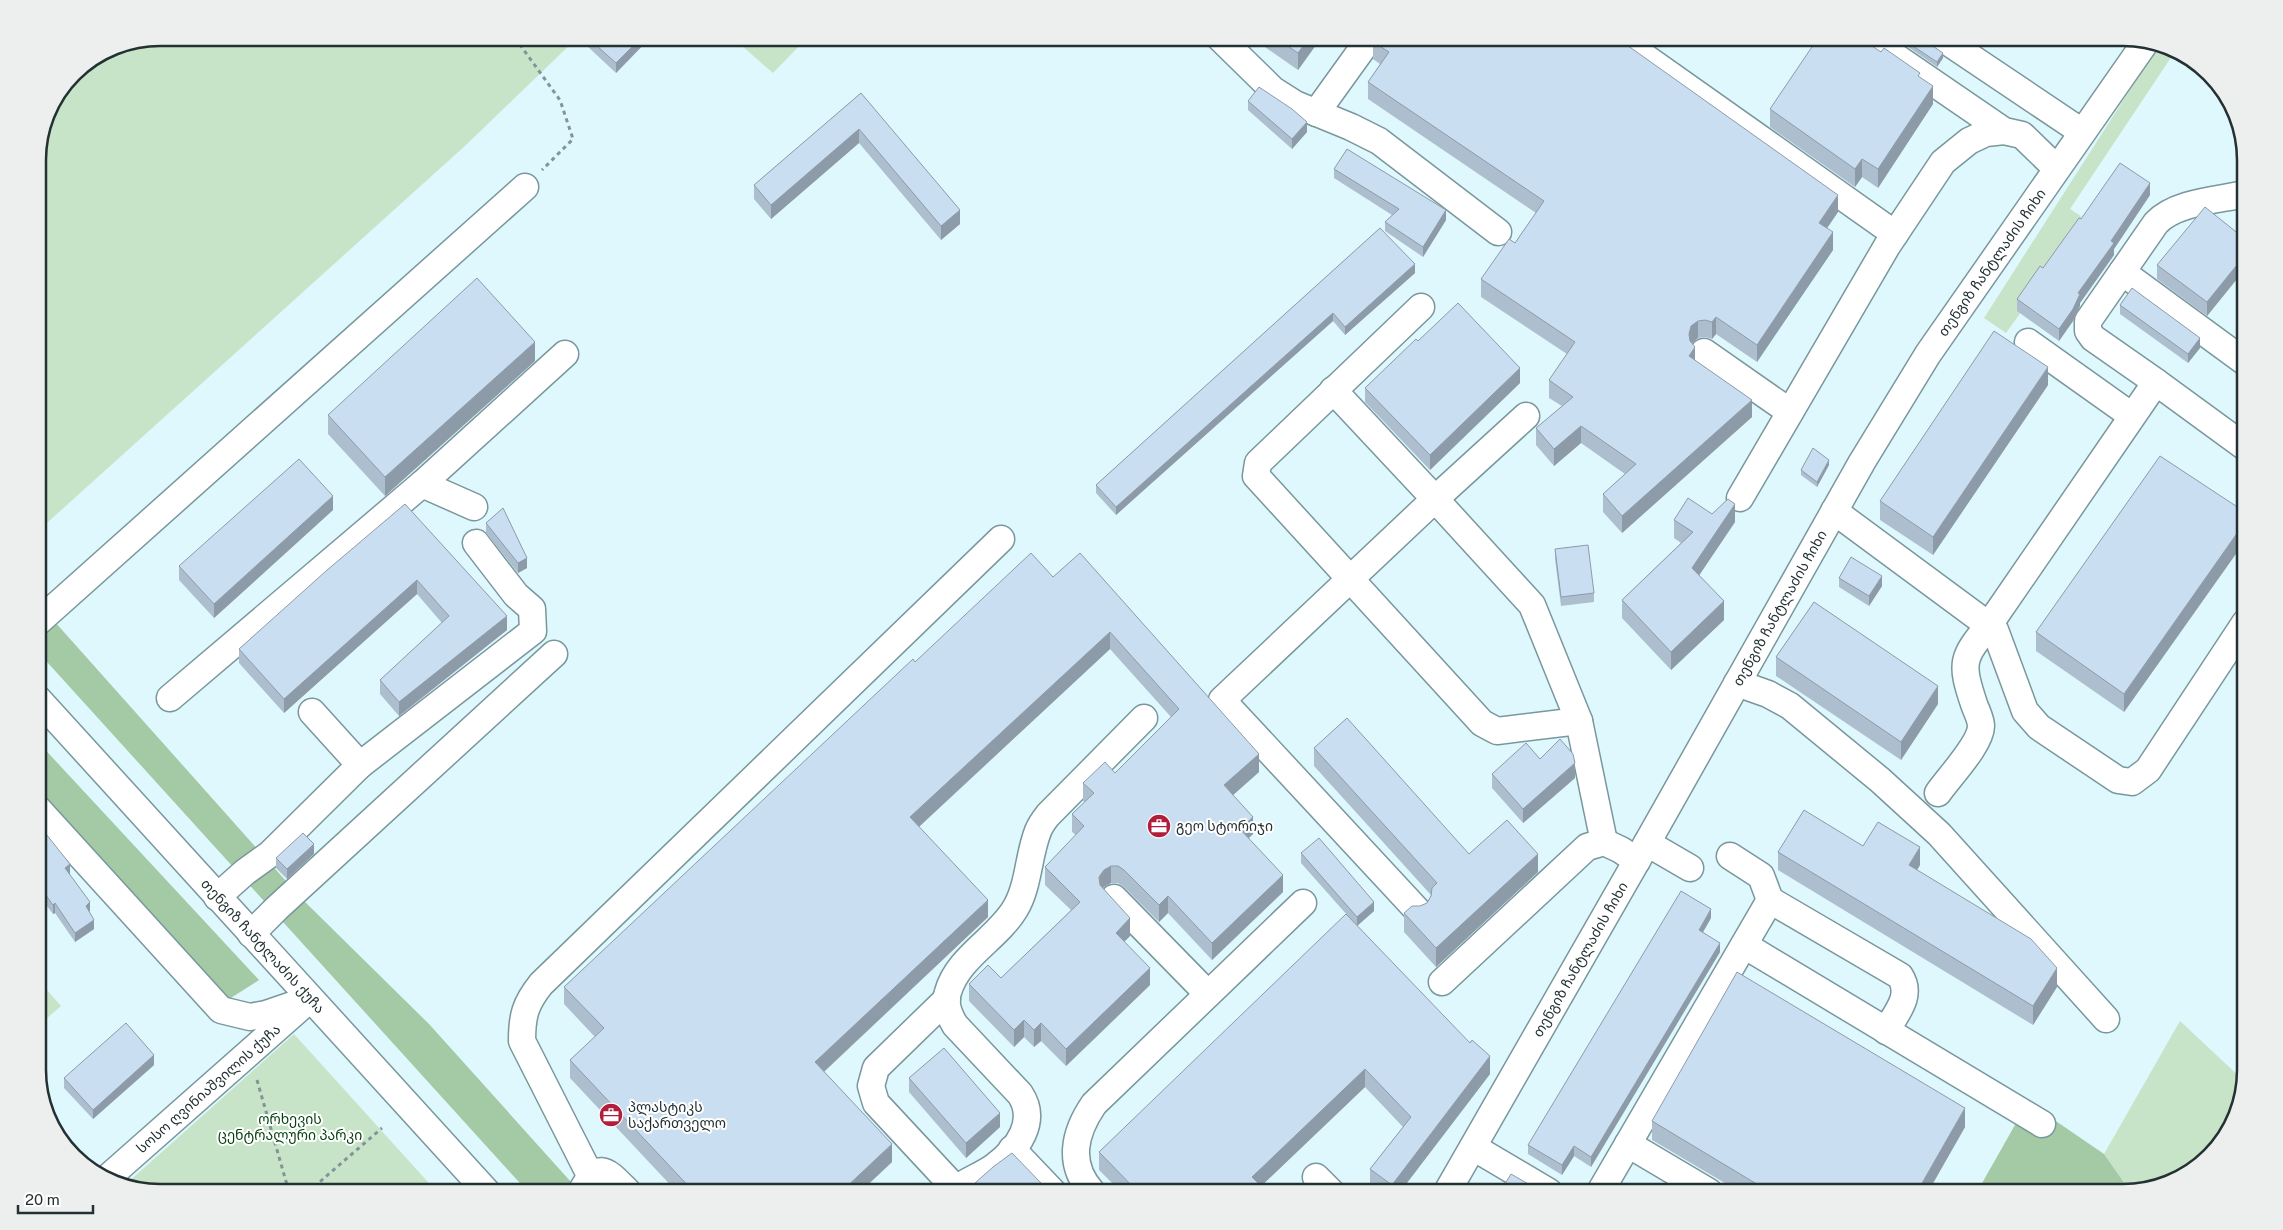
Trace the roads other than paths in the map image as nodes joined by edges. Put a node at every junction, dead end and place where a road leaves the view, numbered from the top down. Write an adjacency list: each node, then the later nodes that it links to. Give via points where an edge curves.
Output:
1 (1228, 46): 7 (street, via 1273,90)
2 (1364, 46): 7 (street)
3 (1629, 46): 14 (street)
4 (1880, 46): 8 (street)
5 (1954, 46): 9 (street)
6 (2141, 47): 9 (street, თენგიზ ჩანტლაძის ჩიხი)
7 (1316, 113): 13 (street, via 1379,141)
8 (2004, 131): 10 (street, via 2022,135); 14 (street, via 1986,133 1943,162)
9 (2082, 132): 10 (street, თენგიზ ჩანტლაძის ჩიხი)
10 (2056, 168): 31 (street, თენგიზ ჩანტლაძის ჩიხი, via 1928,354)
11 (525, 187): 35 (street)
12 (2237, 196): 15 (street, via 2165,213)
13 (1498, 232)
14 (1895, 234): 23 (street)
15 (2122, 272): 20 (street); 21 (street, via 2088,321 2088,331 2093,338)
16 (1420, 307): 22 (street)
17 (2028, 342): 25 (street)
18 (1704, 352): 23 (street)
19 (565, 354): 27 (street)
20 (2237, 356)
21 (2156, 382): 25 (street); 26 (street)
22 (1333, 390): 29 (street); 34 (street, via 1258,463 1256,476)
23 (1790, 412): 28 (street)
24 (1526, 416): 29 (street)
25 (2132, 416): 36 (street)
26 (2237, 432)
27 (422, 484): 30 (street); 40 (street)
28 (1740, 498)
29 (1435, 499): 34 (street); 44 (street, via 1532,605)
30 (474, 507)
31 (1834, 511): 36 (street); 39 (street, თენგიზ ჩანტლაძის ჩიხი)
32 (1001, 539): 71 (street, via 530,998 522,1021 522,1041)
33 (476, 543): 45 (street, via 516,595 532,609 533,631)
34 (1350, 580): 44 (street, via 1482,723 1497,731); 56 (street, via 1222,700)
35 (46, 615)
36 (1989, 625): 37 (street, via 1995,630 2025,711 2039,727 2118,780 2132,782 2148,770); 46 (street, via 1969,650 1964,663 1965,678 1981,725 1976,741)
37 (2237, 635)
38 (554, 654): 57 (street)
39 (1737, 683): 49 (street, თენგიზ ჩანტლაძის ჩიხი); 63 (street, via 1790,706 1880,780 1939,834)
40 (170, 698)
41 (46, 708): 52 (street, თენგიზ ჩანტლაძის ქუჩა)
42 (312, 712): 45 (street)
43 (1144, 718): 62 (street, via 1048,815 1038,830 1022,896 1015,909 1004,925 956,974)
44 (1579, 721): 48 (street)
45 (360, 765): 52 (street, via 270,854)
46 (1938, 793)
47 (46, 818): 61 (street, via 221,1010 250,1017)
48 (1604, 842): 49 (street, via 1621,850); 59 (street, via 1587,847)
49 (1642, 852): 51 (street); 67 (street, თენგიზ ჩანტლაძის ჩიხი)
50 (1730, 856): 54 (street, via 1761,876)
51 (1690, 868)
52 (217, 897): 57 (street, თენგიზ ჩანტლაძის ქუჩა)
53 (1114, 898): 60 (street)
54 (1770, 900): 58 (street); 64 (street, via 1900,976 1906,985 1906,996)
55 (1302, 903): 60 (street)
56 (1417, 910)
57 (251, 934): 61 (street, თენგიზ ჩანტლაძის ქუჩა)
58 (1744, 945): 64 (street); 66 (street)
59 (1442, 982)
60 (1208, 994): 76 (street, via 1094,1104 1082,1122 1076,1145 1077,1168)
61 (310, 999): 69 (street, სოსო ღვინიაშვილის ქუჩა); 70 (street, თენგიზ ჩანტლაძის ქუჩა)
62 (947, 999): 68 (street, via 948,1011 955,1025 1028,1105 1027,1127); 73 (street, via 876,1068 871,1086 876,1103)
63 (2106, 1019)
64 (1886, 1030): 65 (street)
65 (2042, 1124)
66 (1628, 1144): 79 (street); 80 (street)
67 (1473, 1147): 77 (street, თენგიზ ჩანტლაძის ჩიხი); 78 (street)
68 (1012, 1149): 74 (street, via 995,1166); 75 (street)
69 (113, 1173)
70 (480, 1184)
71 (586, 1184): 72 (street, via 599,1171 609,1172)
72 (620, 1184)
73 (948, 1184)
74 (965, 1184)
75 (1045, 1184)
76 (1084, 1184)
77 (1452, 1184)
78 (1535, 1184)
79 (1605, 1184)
80 (1696, 1184)

